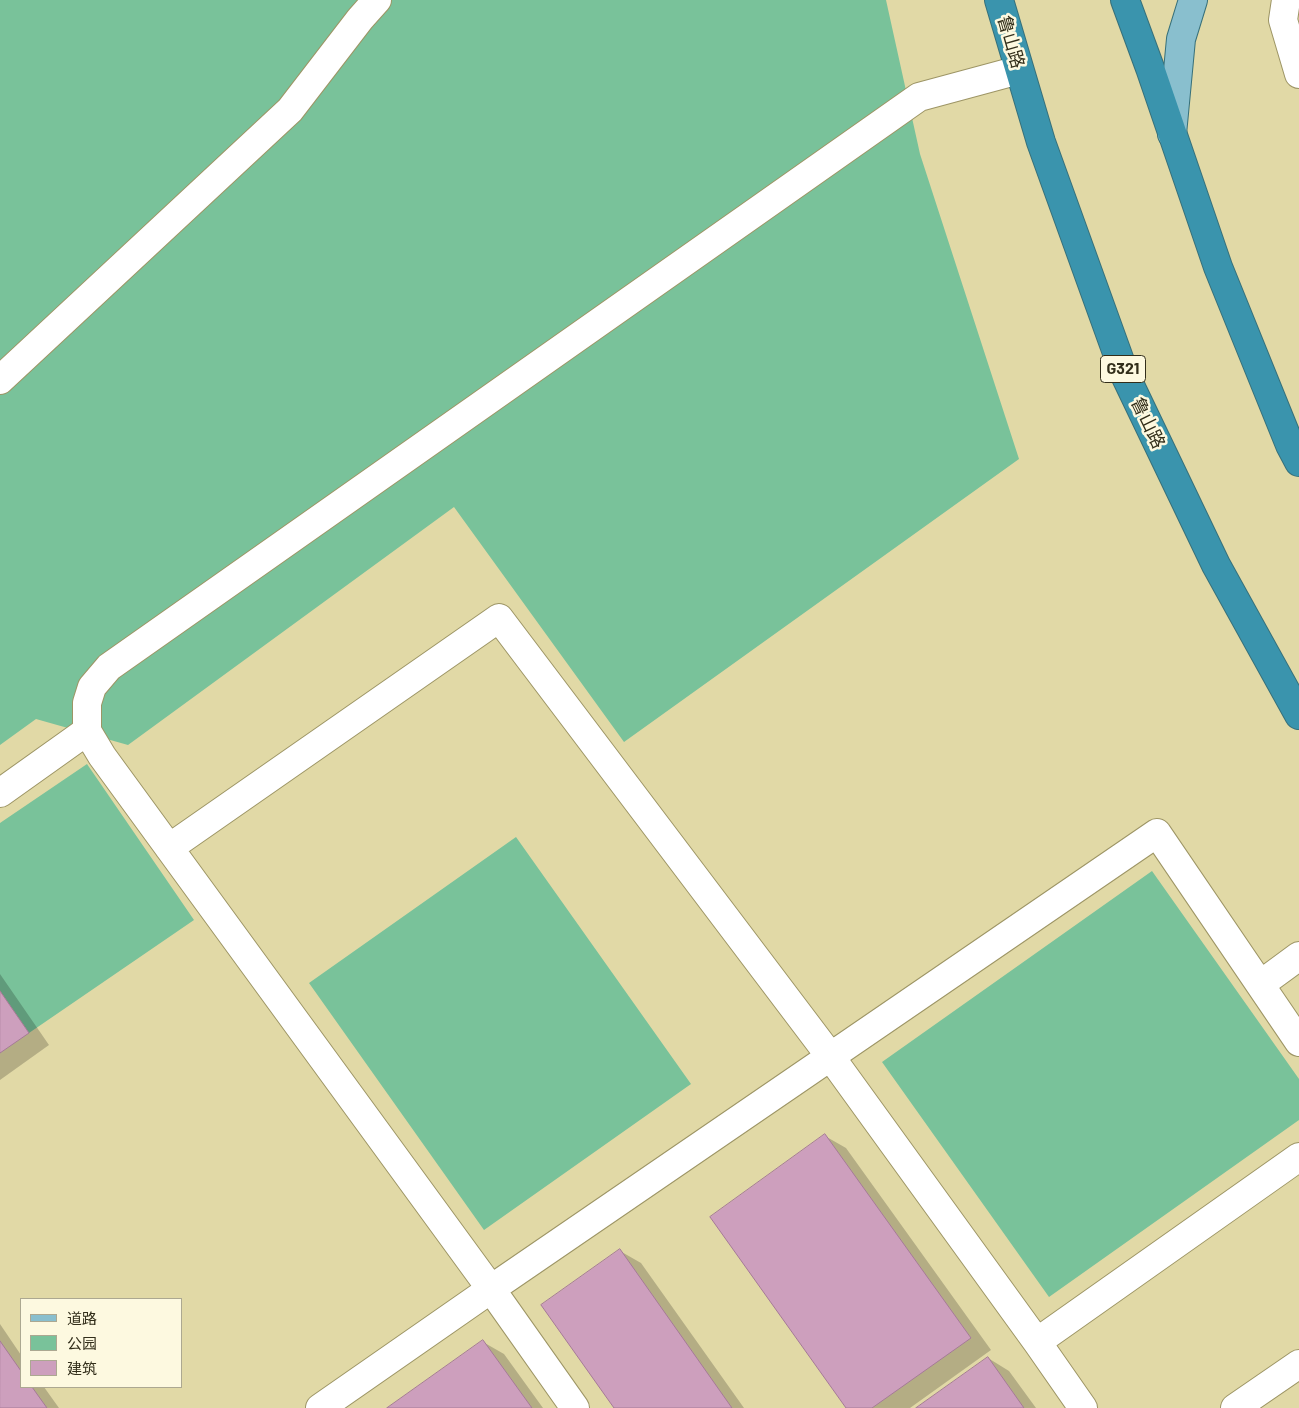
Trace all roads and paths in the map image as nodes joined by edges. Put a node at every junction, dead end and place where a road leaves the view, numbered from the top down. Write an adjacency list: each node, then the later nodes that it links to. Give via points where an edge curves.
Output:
1 (377, 0): 9 (street, via 290,110)
2 (999, 0): 6 (highway, 鲁山路 / G321)
3 (1125, 0): 8 (highway)
4 (1193, 0): 8 (main road, via 1181,39)
5 (1286, 0): 7 (street, via 1283,20)
6 (1019, 70): 11 (highway, 鲁山路 / G321, via 1041,142 1125,375 1216,565); 12 (street, via 919,97 109,667 92,687 87,703)
7 (1299, 74)
8 (1172, 134): 10 (highway, via 1218,267)
9 (0, 380)
10 (1299, 462)
11 (1299, 715)
12 (87, 731): 13 (street); 14 (street)
13 (0, 793)
14 (169, 848): 18 (street, via 499,618); 20 (street)
15 (1299, 956): 16 (street)
16 (1261, 984): 17 (street); 18 (street, via 1157,833)
17 (1299, 1042)
18 (830, 1056): 20 (street); 21 (street)
19 (1299, 1157): 21 (street)
20 (491, 1290): 23 (street); 24 (street)
21 (1037, 1342): 25 (street)
22 (1299, 1364): 26 (street)
23 (320, 1408)
24 (575, 1408)
25 (1083, 1408)
26 (1235, 1408)

